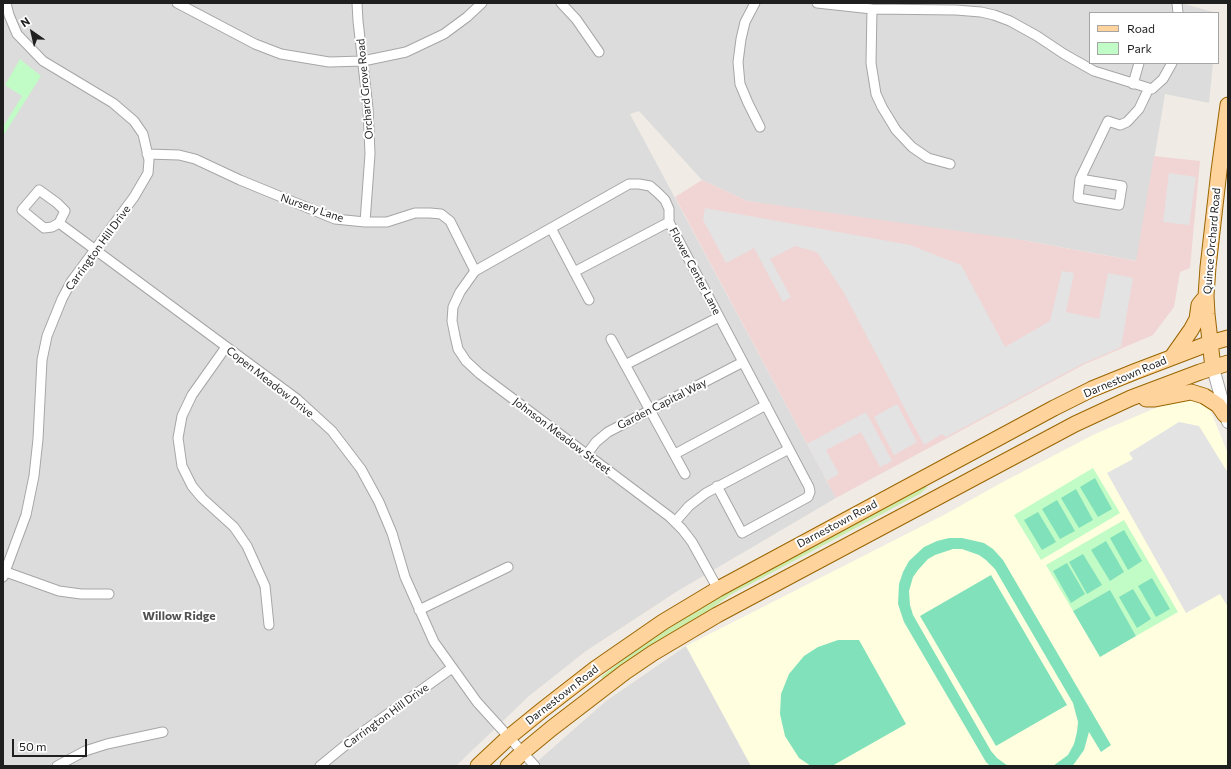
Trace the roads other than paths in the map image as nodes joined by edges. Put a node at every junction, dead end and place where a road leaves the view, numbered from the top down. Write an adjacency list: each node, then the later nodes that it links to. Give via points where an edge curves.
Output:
1 (6, 3): 18 (street, Carrington Hill Drive, via 8,15 17,34 27,46 43,61 113,103 134,121 143,134)
2 (177, 3): 10 (street, via 255,44 281,54 329,62)
3 (358, 3): 10 (street, Orchard Grove Road)
4 (482, 3): 10 (street, via 444,34 406,52)
5 (561, 3): 9 (street)
6 (755, 3): 16 (street, via 745,22 738,62 740,84)
7 (817, 3): 8 (street)
8 (872, 9): 13 (street, via 956,10 994,15 1037,36 1094,71); 19 (street, via 871,63 876,94 882,106 896,130 912,148 928,158)
9 (599, 52)
10 (363, 61): 21 (street, Orchard Grove Road, via 370,154)
11 (1139, 64): 13 (street)
12 (1171, 64): 14 (street, via 1163,79 1152,89)
13 (1133, 84): 14 (street)
14 (1149, 88): 20 (street, via 1138,109 1127,122 1120,125 1108,121)
15 (1228, 105): 17 (main road, Quince Orchard Road)
16 (760, 127)
17 (1227, 131): 28 (main road, Quince Orchard Road, via 1217,186)
18 (147, 154): 21 (street, Nursery Lane, via 179,155 194,159 335,219); 25 (street, Carrington Hill Drive, via 148,173 134,197)
19 (950, 164)
20 (1080, 180): 20 (street, via 1078,198 1119,205 1122,186)
21 (365, 222): 26 (street, Nursery Lane, via 387,222 415,214 441,214 450,221)
22 (669, 222): 24 (street, Flower Center Lane, via 669,209 658,192 650,186 629,184); 27 (street); 30 (street, Flower Center Lane)
23 (59, 223): 23 (street, via 65,211 39,190 22,210 44,228); 25 (street, Copen Meadow Drive)
24 (550, 228): 26 (street, Flower Center Lane); 27 (street)
25 (95, 249): 34 (street, Copen Meadow Drive); 51 (street, Carrington Hill Drive, via 71,282 47,336 42,360 34,476 26,515)
26 (475, 270): 45 (street, Johnson Meadow Street, via 453,307 452,320 458,349 480,374)
27 (574, 272): 29 (street)
28 (1206, 296): 33 (main road, Quince Orchard Road); 35 (main road, via 1199,305 1192,330)
29 (589, 300)
30 (719, 317): 36 (street, Flower Center Lane); 38 (street)
31 (1228, 338): 33 (main road, Darnestown Road)
32 (611, 339): 38 (street)
33 (1210, 343): 35 (main road, Darnestown Road); 39 (main road, Quince Orchard Road)
34 (226, 347): 54 (street, Copen Meadow Drive, via 297,399 332,431 360,469 379,502 392,533 405,577); 55 (street, via 192,395 182,416 178,438 182,466 192,486 234,527 247,546 265,586)
35 (1172, 357): 52 (main road, Darnestown Road, via 1092,389 1054,408)
36 (743, 362): 41 (street, Flower Center Lane); 42 (street, Garden Capital Way)
37 (1228, 363): 39 (main road, Darnestown Road)
38 (625, 365): 42 (street)
39 (1213, 368): 40 (main road, Darnestown Road); 43 (street, Quince Orchard Road)
40 (1131, 398): 43 (main road, via 1155,399 1191,392 1204,396 1218,405); 59 (main road, Darnestown Road, via 1025,450 690,631 625,672)
41 (766, 404): 44 (street, Flower Center Lane); 46 (street)
42 (650, 410): 45 (street, Garden Capital Way, via 608,432); 46 (street)
43 (1227, 419)
44 (789, 449): 48 (street); 48 (street, via 810,487 808,497 742,533)
45 (587, 454): 49 (street, Johnson Meadow Street)
46 (675, 454): 47 (street)
47 (685, 474)
48 (717, 486): 49 (street, via 697,498)
49 (675, 522): 52 (street, Johnson Meadow Street, via 692,542)
50 (508, 568): 54 (street)
51 (4, 574): 53 (street, via 59,591)
52 (718, 589): 58 (main road, Darnestown Road, via 621,650)
53 (109, 594)
54 (419, 610): 56 (street, Copen Meadow Drive, via 434,642)
55 (269, 626)
56 (452, 668): 58 (street, Copen Meadow Drive, via 477,702); 61 (street, Carrington Hill Drive, via 353,739)
57 (162, 732): 60 (street, via 85,751)
58 (509, 737): 59 (street, Copen Meadow Drive); 62 (main road, Darnestown Road)
59 (523, 752): 63 (main road, Darnestown Road); 64 (street, Copen Meadow Drive)
60 (57, 766)
61 (320, 766)
62 (478, 766)
63 (508, 766)
64 (535, 766)

